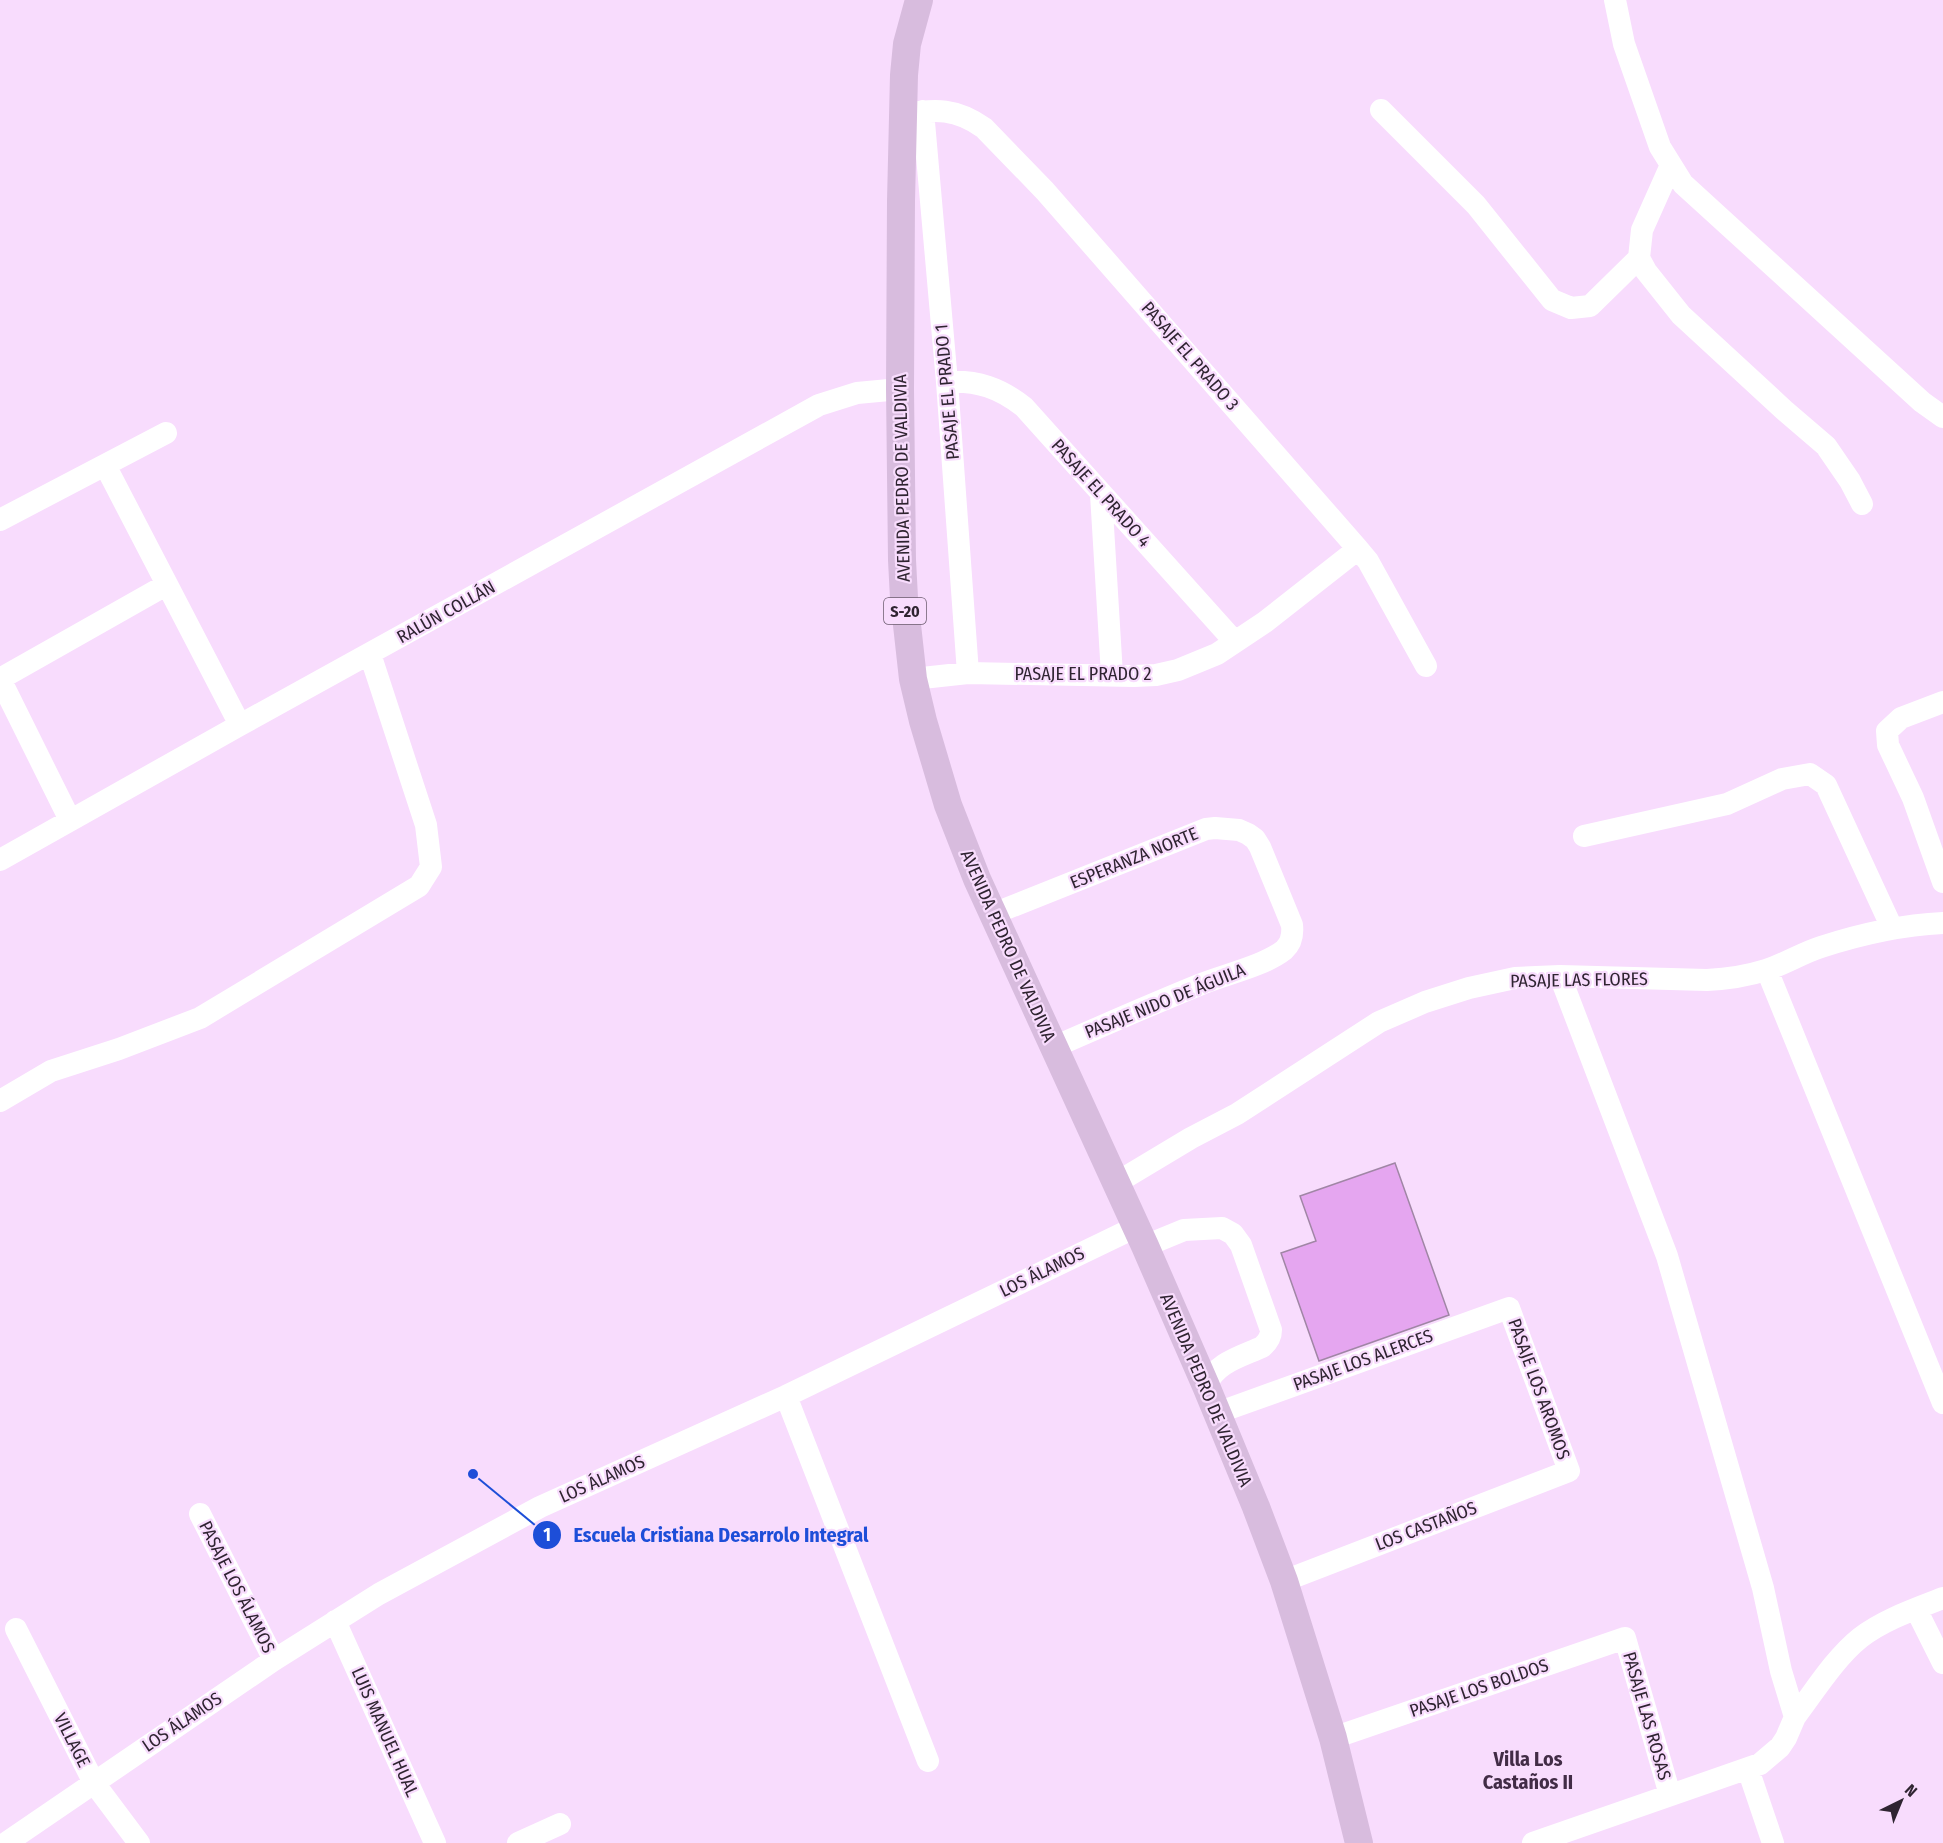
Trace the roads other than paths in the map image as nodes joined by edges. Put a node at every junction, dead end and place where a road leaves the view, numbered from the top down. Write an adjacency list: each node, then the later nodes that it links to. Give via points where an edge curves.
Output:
1 (919, 0): 4 (main road, AVENIDA PEDRO DE VALDIVIA / S-20, via 907,44)
2 (1615, 0): 5 (street, via 1624,44 1660,147)
3 (1381, 110): 6 (street, via 1476,205 1552,300 1571,308 1590,306)
4 (913, 112): 7 (street, PASAJE EL PRADO 1); 8 (main road, AVENIDA PEDRO DE VALDIVIA / S-20, via 901,201); 15 (street, PASAJE EL PRADO 3, via 955,113 984,128 1045,191)
5 (1671, 165): 6 (street, via 1642,230); 9 (street, via 1683,184)
6 (1639, 258): 13 (street, via 1681,315 1826,446)
7 (947, 382): 12 (street, PASAJE EL PRADO 4, via 974,382 1012,398); 20 (street, PASAJE EL PRADO 1)
8 (900, 389): 18 (street, RALÚN COLLÁN, via 857,393 819,405); 23 (main road, AVENIDA PEDRO DE VALDIVIA / S-20, via 902,560)
9 (1943, 417)
10 (166, 433): 11 (street)
11 (105, 465): 14 (street); 16 (street)
12 (1101, 494): 17 (street, PASAJE EL PRADO 4); 21 (street)
13 (1862, 504)
14 (0, 520)
15 (1358, 549): 17 (street, PASAJE EL PRADO 2); 19 (street, PASAJE EL PRADO 3)
16 (166, 585): 22 (street); 25 (street)
17 (1235, 642): 21 (street, PASAJE EL PRADO 2, via 1178,670 1156,675)
18 (370, 654): 25 (street, RALÚN COLLÁN); 37 (street, via 426,825 431,867 419,886 200,1018 51,1071)
19 (1426, 666)
20 (968, 673): 21 (street, PASAJE EL PRADO 2); 23 (street, PASAJE EL PRADO 2)
21 (1112, 675)
22 (0, 679): 26 (street)
23 (913, 679): 30 (main road, AVENIDA PEDRO DE VALDIVIA / S-20, via 948,805)
24 (1943, 702): 29 (street, via 1901,718 1887,731 1888,744 1913,798)
25 (240, 725): 26 (street, RALÚN COLLÁN)
26 (70, 820): 28 (street, RALÚN COLLÁN)
27 (1584, 836): 32 (street, via 1727,804 1782,779 1810,774 1826,785)
28 (0, 860)
29 (1943, 882)
30 (993, 914): 33 (street, ESPERANZA NORTE, via 1206,829 1222,828 1248,834 1260,847 1292,925 1291,941); 36 (main road, AVENIDA PEDRO DE VALDIVIA / S-20)
31 (1943, 923): 32 (street, PASAJE LAS FLORES)
32 (1892, 928): 34 (street, PASAJE LAS FLORES, via 1820,947)
33 (1276, 955): 36 (street, PASAJE NIDO DE ÁGUILA)
34 (1767, 970): 35 (street, PASAJE LAS FLORES, via 1707,980); 43 (street)
35 (1560, 976): 38 (street, PASAJE LAS FLORES, via 1515,978 1469,988 1379,1022 1237,1114); 55 (street, via 1667,1256 1763,1588)
36 (1054, 1047): 38 (main road, AVENIDA PEDRO DE VALDIVIA / S-20)
37 (0, 1101)
38 (1116, 1183): 39 (main road, AVENIDA PEDRO DE VALDIVIA)
39 (1140, 1237): 41 (main road, AVENIDA PEDRO DE VALDIVIA); 41 (street, LOS ÁLAMOS, via 1222,1228 1241,1245 1271,1334 1262,1347 1214,1371); 42 (street, LOS ÁLAMOS)
40 (1509, 1308): 44 (street, PASAJE LOS ALERCES); 45 (street, PASAJE LOS AROMOS)
41 (1206, 1386): 44 (main road, AVENIDA PEDRO DE VALDIVIA)
42 (786, 1396): 50 (street, LOS ÁLAMOS, via 540,1507); 57 (street)
43 (1943, 1402)
44 (1217, 1413): 47 (main road, AVENIDA PEDRO DE VALDIVIA)
45 (1569, 1471): 47 (street, LOS CASTAÑOS)
46 (200, 1514): 53 (street, PASAJE LOS ÁLAMOS)
47 (1284, 1581): 56 (main road, AVENIDA PEDRO DE VALDIVIA)
48 (1943, 1598): 49 (street)
49 (1916, 1609): 54 (street); 55 (street, via 1860,1638)
50 (335, 1622): 53 (street, LOS ÁLAMOS); 64 (street, LUIS MANUEL HUAL)
51 (16, 1629): 59 (street, VILLAGE)
52 (1625, 1638): 56 (street, PASAJE LOS BOLDOS); 60 (street, PASAJE LAS ROSAS)
53 (274, 1660): 59 (street, LOS ÁLAMOS)
54 (1943, 1663)
55 (1795, 1717): 58 (street, via 1780,1748)
56 (1333, 1738): 66 (main road, AVENIDA PEDRO DE VALDIVIA)
57 (928, 1761)
58 (1749, 1769): 60 (street); 68 (street)
59 (94, 1783): 62 (street, LOS ÁLAMOS); 63 (street, VILLAGE)
60 (1670, 1795): 67 (street)
61 (560, 1824): 65 (street)
62 (6, 1843)
63 (139, 1843)
64 (435, 1843)
65 (518, 1843)
66 (1359, 1843)
67 (1533, 1843)
68 (1773, 1843)

